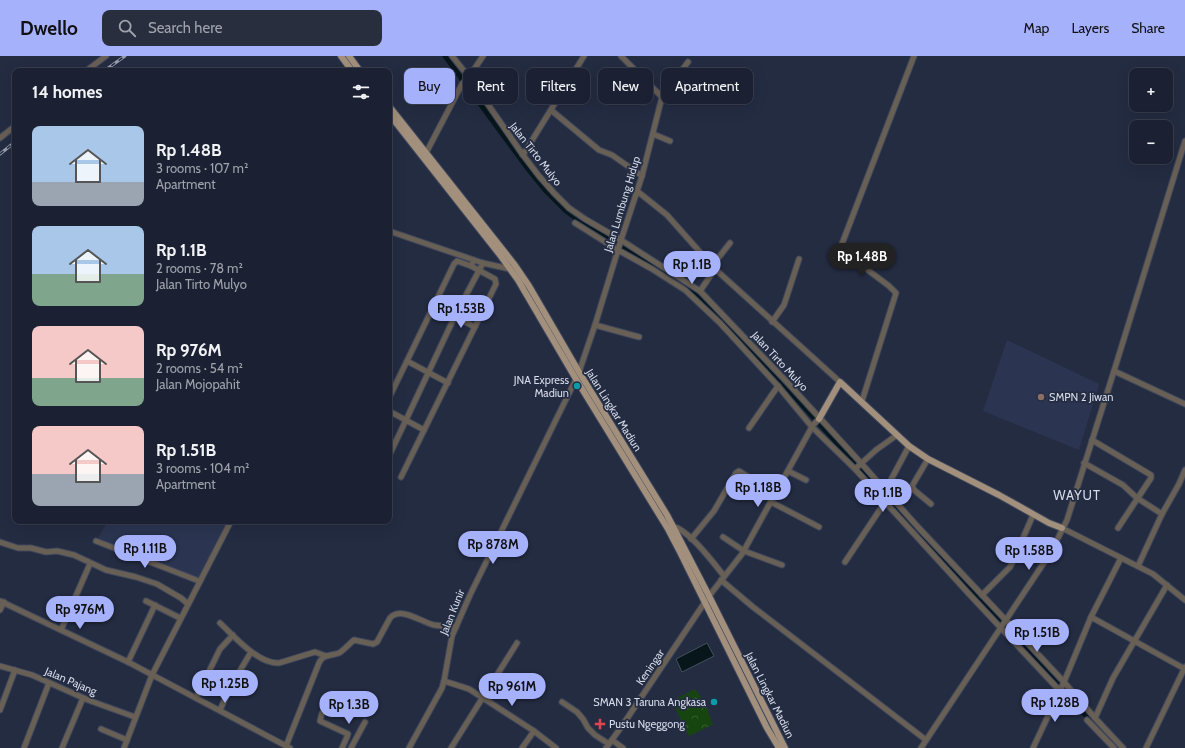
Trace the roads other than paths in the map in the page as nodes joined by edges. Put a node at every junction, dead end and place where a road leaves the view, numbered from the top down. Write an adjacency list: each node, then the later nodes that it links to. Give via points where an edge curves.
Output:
1 (106, 56): 10 (street)
2 (341, 56): 11 (main road)
3 (349, 56): 12 (main road)
4 (452, 56): 15 (street, Jalan Tirto Mulyo)
5 (483, 56): 13 (street)
6 (584, 56): 21 (street)
7 (621, 56): 17 (street)
8 (914, 56): 60 (street, via 840,249 896,293)
9 (688, 62): 14 (street)
10 (90, 68)
11 (350, 68)
12 (358, 68)
13 (475, 68)
14 (684, 68)
15 (463, 71)
16 (463, 83): 28 (street)
17 (661, 96)
18 (661, 101): 24 (street, Jalan Lumbung Hidup)
19 (487, 104): 29 (street, Jalan Tirto Mulyo)
20 (392, 110): 28 (main road, Jalan Lingkar Madiun)
21 (551, 110): 29 (street); 30 (street, via 599,150 612,155)
22 (392, 118): 42 (main road, Jalan Lingkar Madiun)
23 (12, 128): 25 (street)
24 (652, 134): 26 (street); 30 (street, Jalan Lumbung Hidup)
25 (0, 138)
26 (670, 141)
27 (1185, 141): 52 (street)
28 (426, 153): 54 (main road, Jalan Lingkar Madiun, via 521,275)
29 (523, 155): 34 (street, Jalan Tirto Mulyo, via 569,208)
30 (642, 176): 31 (street, Jalan Lumbung Hidup)
31 (637, 191): 34 (street, Jalan Lumbung Hidup); 41 (street, via 668,215)
32 (575, 223): 36 (street)
33 (392, 232): 38 (street)
34 (621, 241): 36 (street, Jalan Lumbung Hidup); 44 (street, Jalan Tirto Mulyo)
35 (730, 243): 41 (street)
36 (618, 249): 48 (street, Jalan Lumbung Hidup); 58 (street, via 685,290 720,323)
37 (799, 259): 47 (street, via 784,305)
38 (474, 260): 39 (street); 40 (street)
39 (483, 263): 42 (street); 43 (street)
40 (471, 266): 43 (street); 45 (street, via 455,262)
41 (714, 268): 44 (street); 47 (street)
42 (510, 269): 55 (main road, Jalan Lingkar Madiun)
43 (479, 270): 46 (street); 49 (street, via 497,281)
44 (700, 292): 63 (street, Jalan Tirto Mulyo)
45 (434, 306): 46 (street); 51 (street)
46 (455, 316): 49 (street); 53 (street)
47 (772, 322): 56 (street)
48 (595, 325): 50 (street); 54 (street, Jalan Lumbung Hidup)
49 (475, 327): 57 (street)
50 (639, 337)
51 (407, 362): 53 (street); 59 (street)
52 (1114, 371): 61 (street); 69 (street)
53 (429, 372): 57 (street); 64 (street)
54 (579, 372): 90 (main road, Jalan Lingkar Madiun)
55 (576, 379): 90 (main road, Jalan Lingkar Madiun); 122 (street, Jalan Kunir)
56 (840, 382): 60 (main road); 63 (main road)
57 (448, 383): 67 (street)
58 (778, 386): 65 (street); 66 (street)
59 (392, 392)
60 (862, 401): 68 (main road)
61 (1185, 404)
62 (392, 413): 64 (street)
63 (820, 418): 65 (street, Keningar); 74 (street, Jalan Tirto Mulyo)
64 (406, 420): 67 (street); 71 (street)
65 (813, 426): 74 (street); 76 (street, Keningar)
66 (749, 428)
67 (424, 430): 77 (street)
68 (897, 435): 70 (main road); 74 (street)
69 (1092, 440): 73 (street); 83 (street, via 1150,474 1151,478)
70 (909, 446): 72 (main road); 81 (street)
71 (392, 450)
72 (928, 459): 86 (street, via 912,486); 88 (main road)
73 (1084, 463): 83 (street, via 1123,485); 92 (street)
74 (858, 466): 81 (street); 85 (street)
75 (1185, 470): 79 (street)
76 (788, 471): 78 (street); 82 (street, Keningar)
77 (400, 477)
78 (806, 480)
79 (1179, 484): 80 (street); 87 (street)
80 (1185, 487)
81 (885, 491): 109 (street)
82 (775, 494): 84 (street, Keningar); 95 (street, via 740,472 736,473 714,511)
83 (1137, 498): 87 (street); 93 (street)
84 (771, 502): 91 (street); 99 (street, Keningar)
85 (885, 502): 102 (street); 123 (street)
86 (931, 504)
87 (1162, 514): 105 (street)
88 (1033, 515): 92 (main road); 98 (street)
89 (229, 524): 107 (street)
90 (670, 527): 95 (street, via 682,530); 110 (main road, Jalan Lingkar Madiun); 114 (main road, Jalan Lingkar Madiun)
91 (819, 527)
92 (1062, 528): 101 (street); 120 (street, via 1051,552)
93 (1118, 528)
94 (723, 537): 99 (street)
95 (691, 539): 106 (street, via 714,563)
96 (96, 541): 107 (street)
97 (0, 542): 115 (street, via 18,548 74,555 106,570 156,584)
98 (1020, 545)
99 (744, 551): 103 (street); 106 (street, Keningar)
100 (1015, 558): 109 (street, via 1010,567)
101 (1122, 558): 105 (street); 118 (street)
102 (845, 562)
103 (782, 565)
104 (89, 566): 124 (street)
105 (1138, 566): 108 (street)
106 (723, 578): 110 (street, Keningar); 154 (street, via 771,621)
107 (199, 582): 115 (street)
108 (1167, 585): 111 (street); 126 (street)
109 (982, 595): 120 (street)
110 (710, 596): 114 (street, Keningar); 138 (main road, Jalan Lingkar Madiun)
111 (1185, 600)
112 (2, 601): 117 (street); 124 (street)
113 (146, 601): 116 (street)
114 (706, 602): 138 (main road, Jalan Lingkar Madiun); 155 (street, Keningar)
115 (188, 604): 119 (street)
116 (155, 605): 119 (street); 130 (street)
117 (0, 610)
118 (1091, 617): 126 (street); 137 (street)
119 (180, 618): 134 (street)
120 (1006, 621): 123 (street); 137 (street)
121 (220, 623): 125 (street)
122 (456, 627): 129 (street, via 433,624 397,613 392,615 377,642 373,644 354,640 340,652); 135 (street, Jalan Kunir)
123 (1002, 627): 139 (street); 154 (street)
124 (61, 630): 130 (street)
125 (233, 635): 128 (street); 141 (street, via 220,649)
126 (1134, 640): 132 (street); 148 (street)
127 (517, 643): 142 (street)
128 (251, 652): 129 (street, via 273,664 315,652); 145 (street)
129 (326, 656): 156 (street, via 319,663)
130 (128, 662): 134 (street)
131 (0, 666): 133 (street, Jalan Pajang)
132 (1185, 669): 173 (street)
133 (15, 670): 136 (street, Jalan Pajang); 144 (street)
134 (152, 675): 141 (street); 147 (street)
135 (444, 681): 142 (street, via 470,690); 162 (street, Jalan Kunir)
136 (49, 683): 140 (street, Jalan Pajang); 157 (street)
137 (1064, 683): 139 (street); 148 (street)
138 (750, 685): 167 (main road, Jalan Lingkar Madiun, via 767,728); 168 (main road, Jalan Lingkar Madiun)
139 (1060, 690): 170 (street)
140 (83, 698): 147 (street, Jalan Pajang); 158 (street)
141 (196, 698): 145 (street)
142 (482, 698): 152 (street); 163 (street)
143 (562, 702): 155 (street, via 577,712 588,728)
144 (0, 710)
145 (220, 710): 156 (street)
146 (322, 713): 160 (street, via 321,721 348,734)
147 (134, 717): 153 (street)
148 (1095, 718): 172 (street)
149 (1087, 720): 171 (street)
150 (365, 722): 161 (street)
151 (101, 729): 153 (street)
152 (534, 731): 164 (street); 165 (street)
153 (127, 740): 159 (street)
154 (926, 740): 169 (street)
155 (609, 744): 166 (street)
156 (288, 747)
157 (24, 748)
158 (62, 748)
159 (124, 748)
160 (342, 748)
161 (351, 748)
162 (409, 748)
163 (451, 748)
164 (522, 748)
165 (556, 748)
166 (623, 748)
167 (779, 748)
168 (785, 748)
169 (921, 748)
170 (1033, 748)
171 (1114, 748)
172 (1124, 748)
173 (1146, 748)

